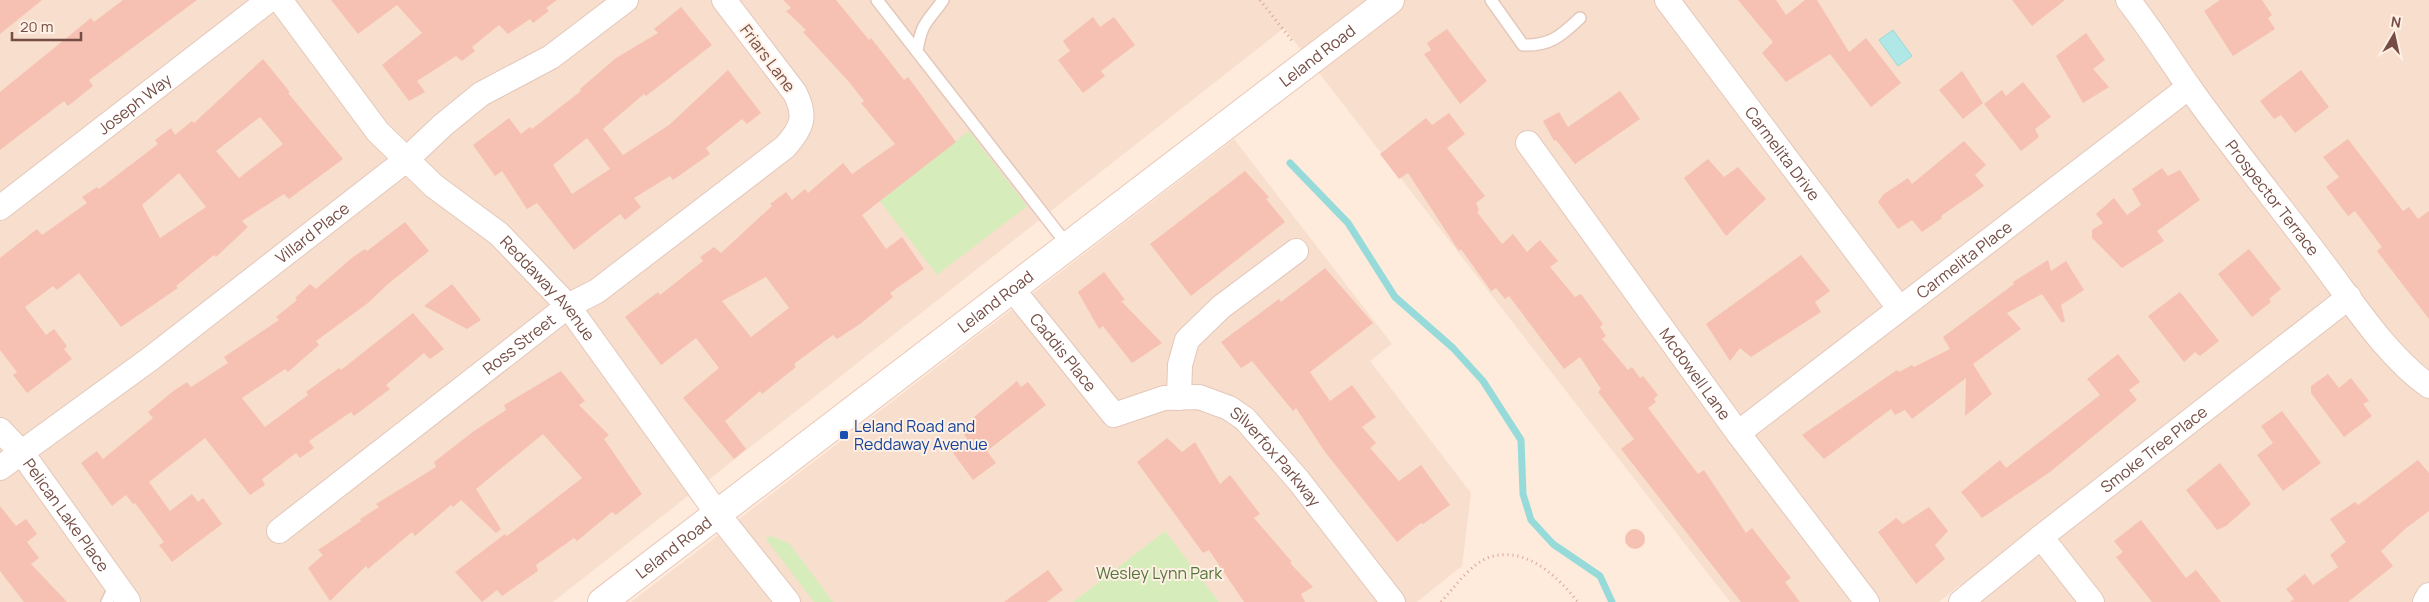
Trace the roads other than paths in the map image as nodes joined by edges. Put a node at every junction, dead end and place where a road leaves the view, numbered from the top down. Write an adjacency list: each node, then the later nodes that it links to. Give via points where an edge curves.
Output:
1 (269, 0): 17 (street, Joseph Way)
2 (280, 0): 16 (street, Reddaway Avenue, via 378,132)
3 (626, 0): 16 (street, Villard Place, via 551,57 481,94)
4 (724, 0): 14 (street, Friars Lane, via 795,93 801,105)
5 (877, 0): 12 (lane)
6 (943, 0): 12 (lane, via 924,23)
7 (1390, 0): 18 (street, Leland Road)
8 (1491, 0): 11 (lane, via 1523,45 1541,45 1562,35)
9 (1667, 0): 23 (street, Carmelita Drive)
10 (2128, 0): 13 (street, Prospector Terrace)
11 (1580, 18)
12 (917, 51): 18 (lane)
13 (2189, 87): 21 (street, Prospector Terrace); 23 (street, Carmelita Place)
14 (802, 120): 22 (street, Ross Street, via 786,147 597,291)
15 (1528, 143): 28 (street, Mcdowell Lane)
16 (406, 160): 22 (street, Reddaway Avenue, via 446,196 499,234); 29 (street, Villard Place, via 150,359)
17 (0, 208)
18 (1069, 247): 20 (street, Leland Road)
19 (1296, 251): 25 (street, via 1221,308 1187,340 1180,365)
20 (1013, 290): 26 (street, Caddis Place); 31 (street, Leland Road)
21 (2348, 297): 24 (street, Prospector Terrace, via 2413,375); 33 (street, Smoke Tree Place)
22 (568, 306): 31 (street, Reddaway Avenue); 32 (street, Ross Street)
23 (1899, 308): 28 (street, Carmelita Place)
24 (2429, 386)
25 (1179, 398): 26 (street, Silverfox Parkway, via 1164,398); 38 (street, Silverfox Parkway, via 1199,398 1229,408 1245,419 1300,481)
26 (1114, 415)
27 (0, 430): 29 (street, Pelican Lake Place)
28 (1738, 433): 39 (street, Mcdowell Lane)
29 (22, 453): 30 (street, Villard Place); 35 (street, Pelican Lake Place)
30 (0, 468)
31 (717, 513): 36 (street, Leland Road); 37 (street, Reddaway Avenue)
32 (279, 531)
33 (2042, 537): 40 (street, Smoke Tree Place); 41 (street)
34 (2429, 594): 42 (street)
35 (117, 595)
36 (602, 602)
37 (788, 602)
38 (1393, 602)
39 (1867, 602)
40 (1961, 602)
41 (2092, 602)
42 (2425, 602)

